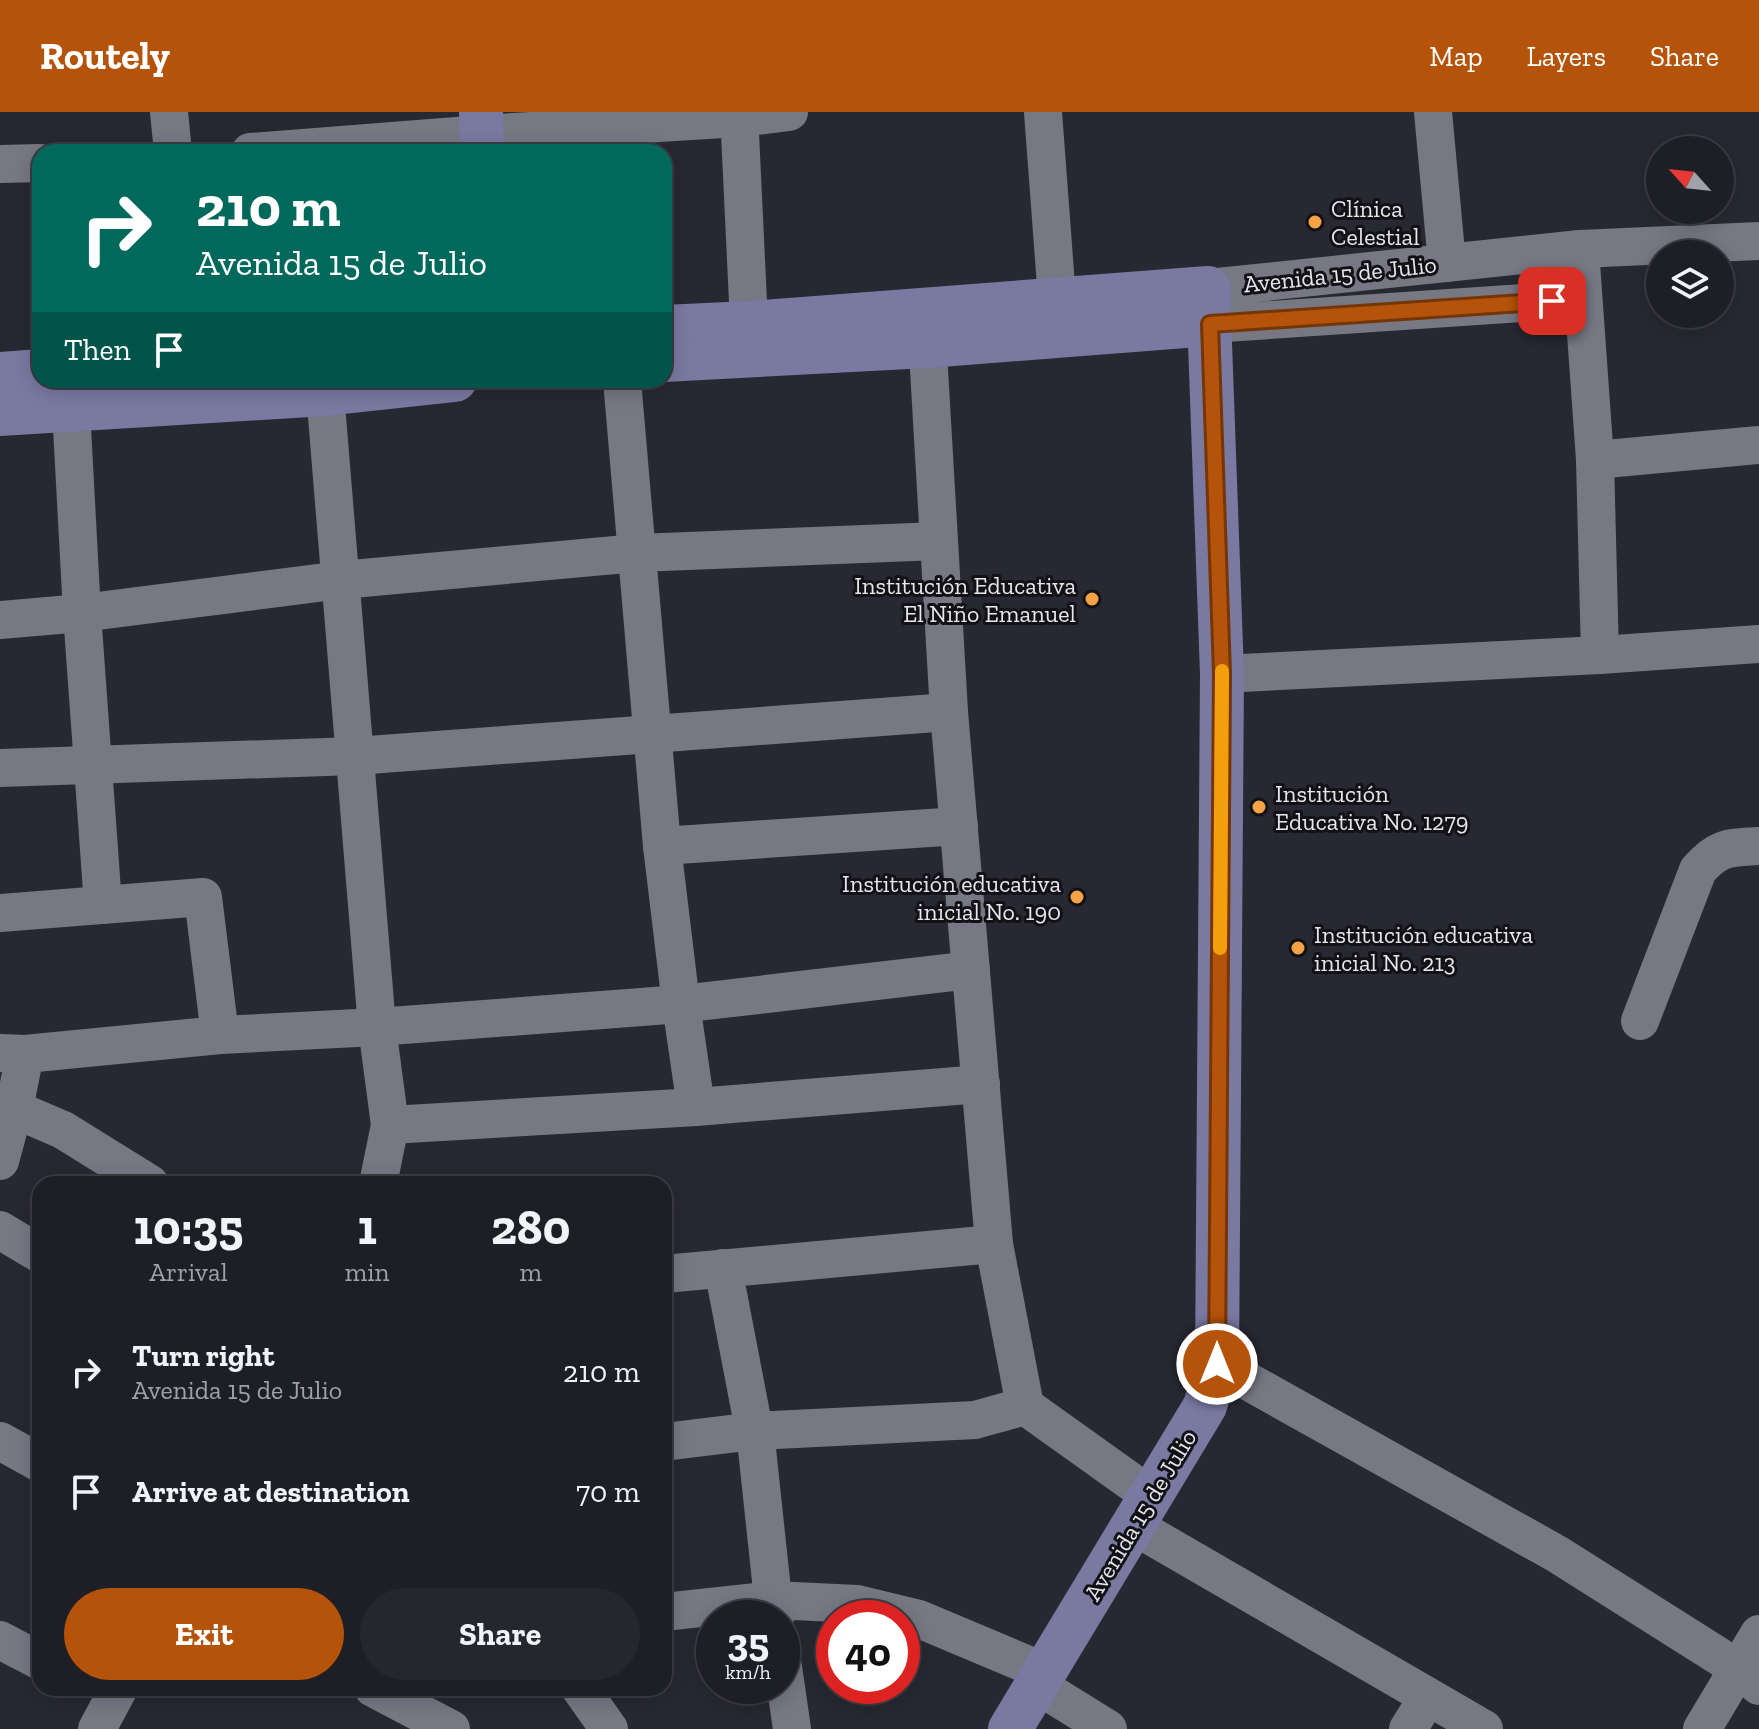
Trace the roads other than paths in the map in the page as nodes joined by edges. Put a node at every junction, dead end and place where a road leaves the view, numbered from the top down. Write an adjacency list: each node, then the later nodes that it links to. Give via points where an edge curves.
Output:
1 (169, 112): 7 (street)
2 (789, 112): 5 (street)
3 (1043, 112): 14 (street)
4 (1433, 112): 13 (street)
5 (739, 115): 6 (street); 17 (street)
6 (482, 133): 8 (street)
7 (172, 144)
8 (348, 144)
9 (32, 163): 10 (street)
10 (0, 164)
11 (1759, 241): 12 (street, Avenida 15 de Julio)
12 (1580, 249): 13 (street, Avenida 15 de Julio); 15 (street)
13 (1447, 263): 16 (street, Avenida 15 de Julio)
14 (1057, 299): 16 (street, Avenida 15 de Julio); 19 (street, Avenida 15 de Julio)
15 (1583, 299): 16 (street, Avenida 15 de Julio); 29 (street)
16 (1209, 306): 19 (street, Avenida 15 de Julio); 37 (street, Avenida 15 de Julio)
17 (749, 323): 18 (street, Avenida 15 de Julio); 19 (street, Avenida 15 de Julio)
18 (672, 327)
19 (926, 327): 20 (street, Avenida 15 de Julio); 30 (street)
20 (672, 359)
21 (32, 372): 22 (street)
22 (0, 374)
23 (313, 388): 26 (street)
24 (325, 388): 32 (street)
25 (623, 388): 31 (street)
26 (71, 409): 27 (street); 33 (street)
27 (0, 414)
28 (1759, 445): 29 (street)
29 (1595, 460): 36 (street)
30 (939, 541): 31 (street); 38 (street)
31 (637, 553): 32 (street); 39 (street)
32 (341, 580): 33 (street); 40 (street)
33 (82, 613): 34 (street); 41 (street)
34 (0, 620)
35 (1759, 644): 36 (street)
36 (1600, 655): 37 (street)
37 (1222, 674): 66 (street, Avenida 15 de Julio)
38 (949, 712): 39 (street); 43 (street)
39 (652, 733): 40 (street); 44 (street)
40 (355, 756): 41 (street); 51 (street)
41 (94, 765): 42 (street); 46 (street)
42 (0, 768)
43 (959, 826): 44 (street); 48 (street)
44 (662, 846): 49 (street)
45 (1759, 846): 50 (street, via 1726,848 1698,870)
46 (103, 905): 47 (street); 52 (street, via 203,897)
47 (0, 913)
48 (971, 970): 49 (street); 54 (street)
49 (681, 1004): 51 (street); 55 (street)
50 (1640, 1021)
51 (377, 1027): 52 (street); 57 (street)
52 (220, 1035): 53 (street)
53 (12, 1054): 56 (street)
54 (981, 1084): 55 (street); 62 (street)
55 (696, 1107): 57 (street)
56 (14, 1109): 58 (street); 59 (street, via 63,1130)
57 (390, 1125): 60 (street)
58 (0, 1161)
59 (137, 1176)
60 (380, 1176)
61 (0, 1230): 63 (street)
62 (994, 1244): 64 (street); 67 (street)
63 (32, 1249)
64 (723, 1268): 65 (street); 68 (street)
65 (672, 1273)
66 (1217, 1364): 72 (street, Avenida 15 de Julio, via 1205,1406); 80 (street, via 1557,1554)
67 (1025, 1406): 68 (street, via 975,1420); 72 (street)
68 (754, 1431): 70 (street); 73 (street)
69 (0, 1441): 71 (street)
70 (672, 1441)
71 (32, 1459)
72 (1142, 1511): 81 (street, Avenida 15 de Julio); 84 (street)
73 (773, 1600)
74 (800, 1607): 81 (street, via 857,1604 919,1619)
75 (696, 1611): 76 (street)
76 (672, 1612)
77 (1759, 1634): 80 (street)
78 (0, 1640): 79 (street)
79 (32, 1657)
80 (1749, 1677): 93 (street)
81 (1041, 1678): 89 (street, Avenida 15 de Julio); 90 (street)
82 (388, 1696): 86 (street)
83 (586, 1696): 87 (street)
84 (1428, 1697): 91 (street); 92 (street)
85 (788, 1704): 88 (street)
86 (451, 1729)
87 (609, 1729)
88 (792, 1729)
89 (1010, 1729)
90 (1108, 1729)
91 (1408, 1729)
92 (1484, 1729)
93 (1702, 1729)

